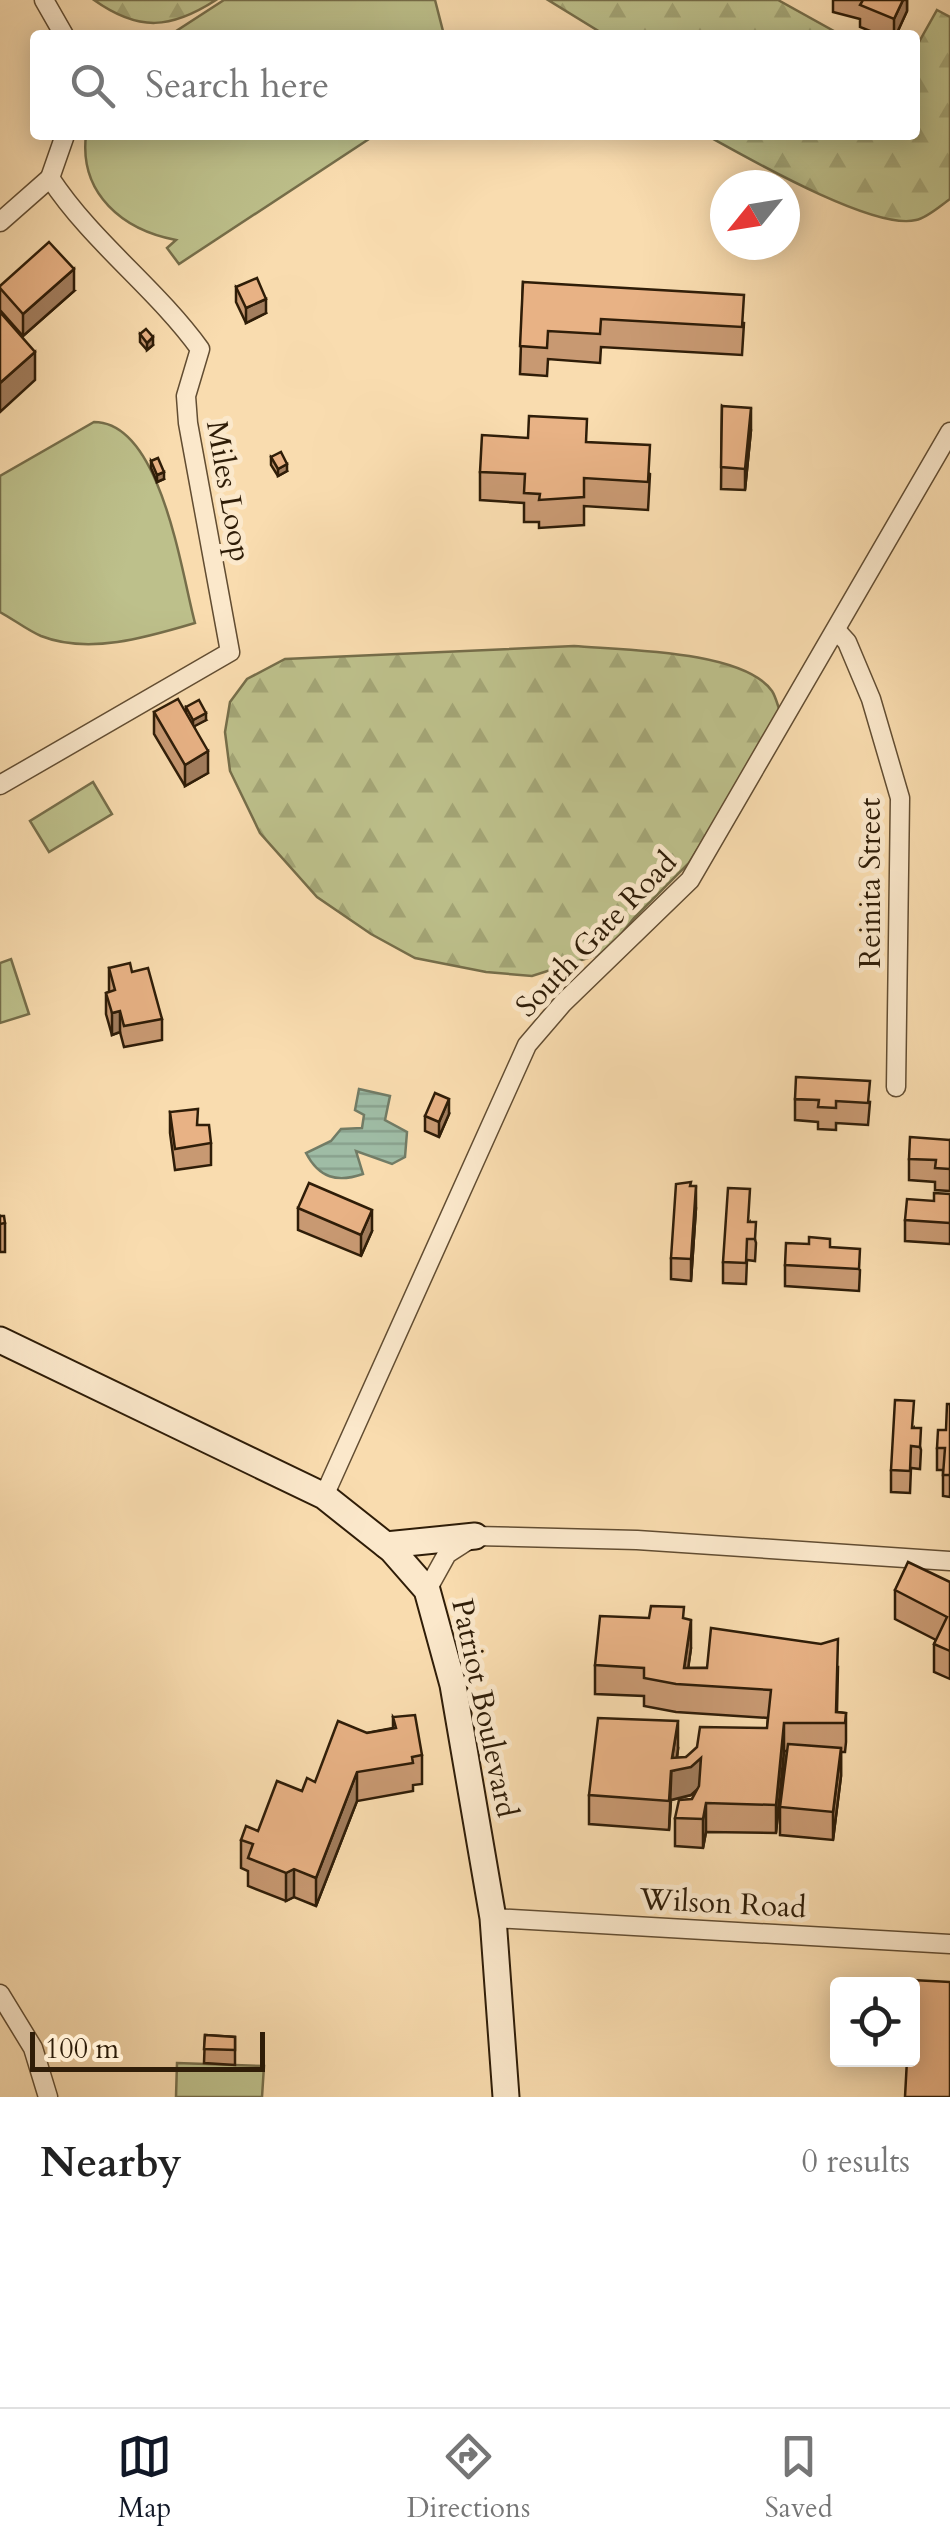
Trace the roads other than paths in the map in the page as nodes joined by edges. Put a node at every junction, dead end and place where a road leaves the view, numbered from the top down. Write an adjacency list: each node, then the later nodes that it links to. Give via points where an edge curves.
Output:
1 (44, 0): 2 (street)
2 (61, 30)
3 (62, 140): 4 (street)
4 (50, 178): 5 (street); 8 (street, Miles Loop, via 74,215 170,307 200,349 186,396 188,423 230,652)
5 (0, 222)
6 (950, 432): 7 (street, South Gate Road)
7 (837, 631): 9 (street, Reinita Street, via 871,698 900,798); 11 (street, South Gate Road, via 690,880 527,1045)
8 (0, 786)
9 (896, 1087)
10 (0, 1340): 11 (street, Patriot Boulevard)
11 (324, 1496): 13 (street, Patriot Boulevard)
12 (475, 1536): 13 (street); 14 (street); 15 (street, via 447,1554)
13 (384, 1543): 15 (street, Patriot Boulevard)
14 (950, 1560)
15 (427, 1590): 16 (street, Patriot Boulevard, via 453,1685)
16 (493, 1918): 17 (street, Wilson Road); 20 (street, Patriot Boulevard)
17 (950, 1944)
18 (0, 1994): 19 (street, via 33,2048)
19 (48, 2097)
20 (506, 2097)

